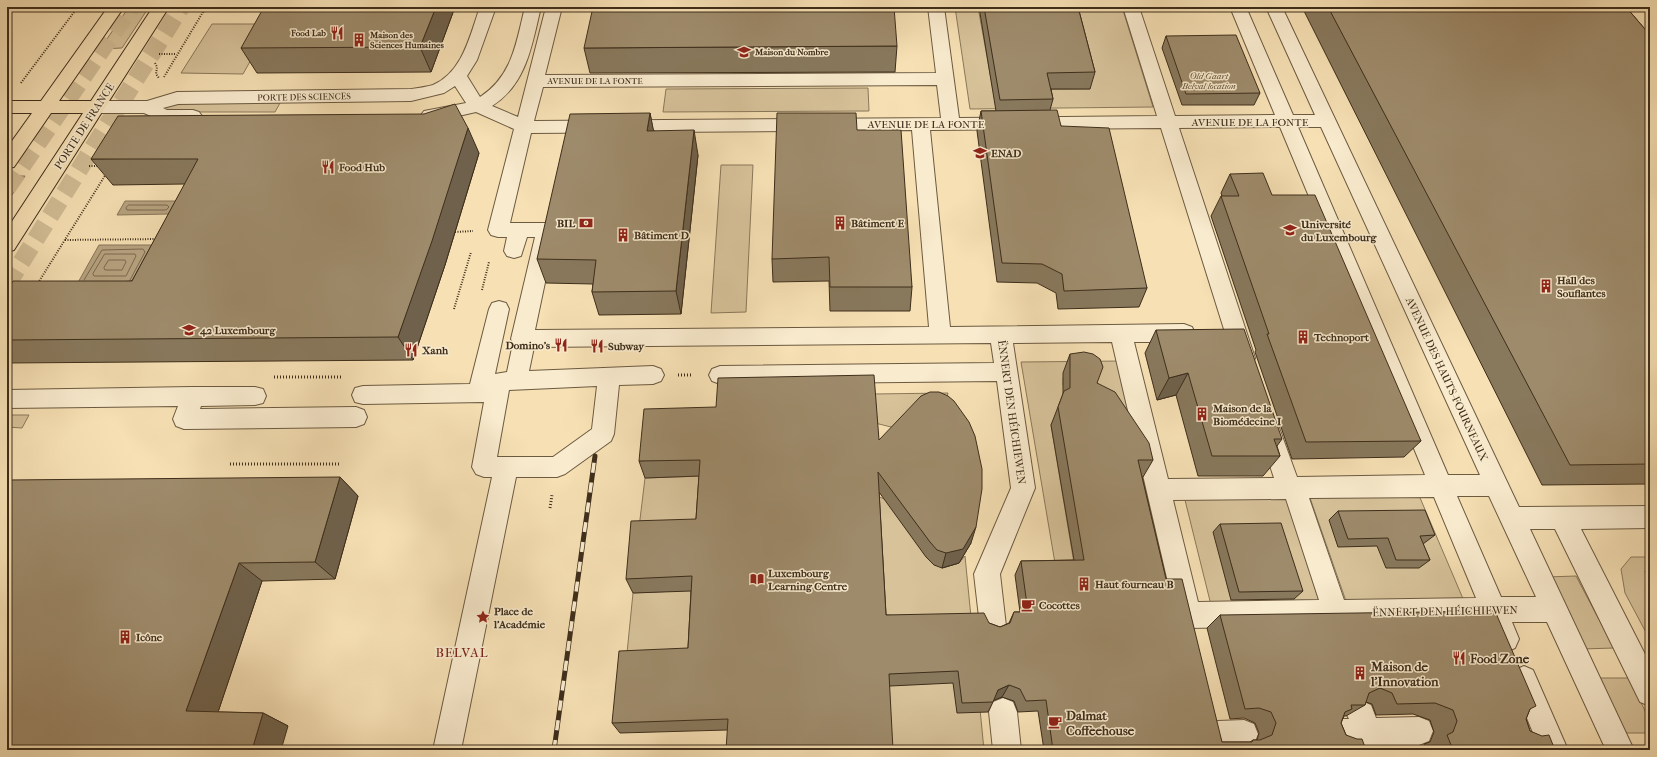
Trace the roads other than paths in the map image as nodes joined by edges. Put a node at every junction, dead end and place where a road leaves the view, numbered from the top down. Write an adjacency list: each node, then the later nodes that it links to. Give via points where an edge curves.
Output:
1 (116, 7): 15 (main road)
2 (161, 7): 16 (main road, PORTE DE FRANCE)
3 (488, 7): 10 (street, PORTE DES SCIENCES, via 469,60)
4 (533, 7): 14 (street, via 512,77 500,93)
5 (554, 7): 12 (street)
6 (936, 7): 11 (street)
7 (1131, 7): 22 (street)
8 (1238, 7): 20 (street)
9 (1274, 7): 21 (street, AVENUE DES HAUTS-FOURNEAUX)
10 (458, 76): 13 (street, PORTE DES SCIENCES, via 438,89 411,95 177,98); 14 (street)
11 (945, 79): 12 (street, AVENUE DE LA FONTE, via 654,77); 24 (street)
12 (536, 81): 25 (street)
13 (147, 106): 16 (street, PORTE DES SCIENCES); 19 (street, via 164,116)
14 (477, 106): 18 (street, via 449,114); 25 (street, AVENUE DE LA FONTE)
15 (45, 107): 16 (main road, PORTE DES SCIENCES); 17 (main road, PORTE DES SCIENCES); 26 (main road)
16 (96, 107): 28 (main road, PORTE DE FRANCE)
17 (7, 108)
18 (410, 115)
19 (212, 116)
20 (1287, 121): 21 (street, AVENUE DE LA FONTE); 22 (street, AVENUE DE LA FONTE); 51 (street)
21 (1327, 121): 50 (street, AVENUE DES HAUTS-FOURNEAUX)
22 (1168, 122): 24 (street, AVENUE DE LA FONTE); 32 (street)
23 (920, 124): 24 (street, AVENUE DE LA FONTE); 25 (street, AVENUE DE LA FONTE); 33 (street)
24 (950, 124)
25 (523, 133): 27 (street, via 498,230)
26 (7, 162)
27 (519, 230): 29 (street); 35 (street, via 546,230 522,339)
28 (7, 245)
29 (514, 251)
30 (499, 309): 42 (street)
31 (1122, 333): 32 (street); 34 (street); 53 (street, ËNNERT DEN HÉICHIEWEN)
32 (1236, 333): 40 (street)
33 (940, 335): 34 (street); 35 (street)
34 (1001, 335): 36 (street, ËNNERT DEN HÉICHIEWEN)
35 (525, 339): 41 (street)
36 (1006, 372): 38 (street); 60 (street, ËNNERT DEN HÉICHIEWEN, via 1023,488 987,574)
37 (653, 375): 39 (street)
38 (720, 375)
39 (609, 377): 41 (street); 49 (street, via 603,434 557,467)
40 (1251, 377)
41 (516, 381): 42 (street, via 500,381)
42 (488, 393): 43 (street); 49 (street, via 484,467)
43 (363, 395)
44 (194, 396): 45 (street); 46 (street); 48 (street, via 184,419)
45 (255, 396)
46 (7, 399)
47 (1264, 414): 52 (street)
48 (356, 417)
49 (506, 467): 68 (street)
50 (1496, 485): 51 (street); 56 (street, AVENUE DES HAUTS-FOURNEAUX)
51 (1441, 486): 52 (street); 58 (street)
52 (1292, 488): 53 (street); 59 (street)
53 (1159, 490): 59 (street, ËNNERT DEN HÉICHIEWEN, via 1192,627)
54 (1562, 517): 55 (street); 56 (street); 61 (street)
55 (1650, 517)
56 (1511, 518): 57 (street, AVENUE DES HAUTS-FOURNEAUX)
57 (1554, 609): 58 (street, ËNNERT DEN HÉICHIEWEN); 70 (street, AVENUE DES HAUTS-FOURNEAUX)
58 (1494, 610): 59 (street, ËNNERT DEN HÉICHIEWEN); 67 (street)
59 (1331, 616)
60 (993, 626)
61 (1650, 692)
62 (1003, 712): 69 (street)
63 (1516, 730): 67 (street)
64 (1420, 731): 66 (street)
65 (1338, 733): 66 (street)
66 (1367, 733)
67 (1549, 740)
68 (448, 750)
69 (1007, 750)
70 (1620, 750)

